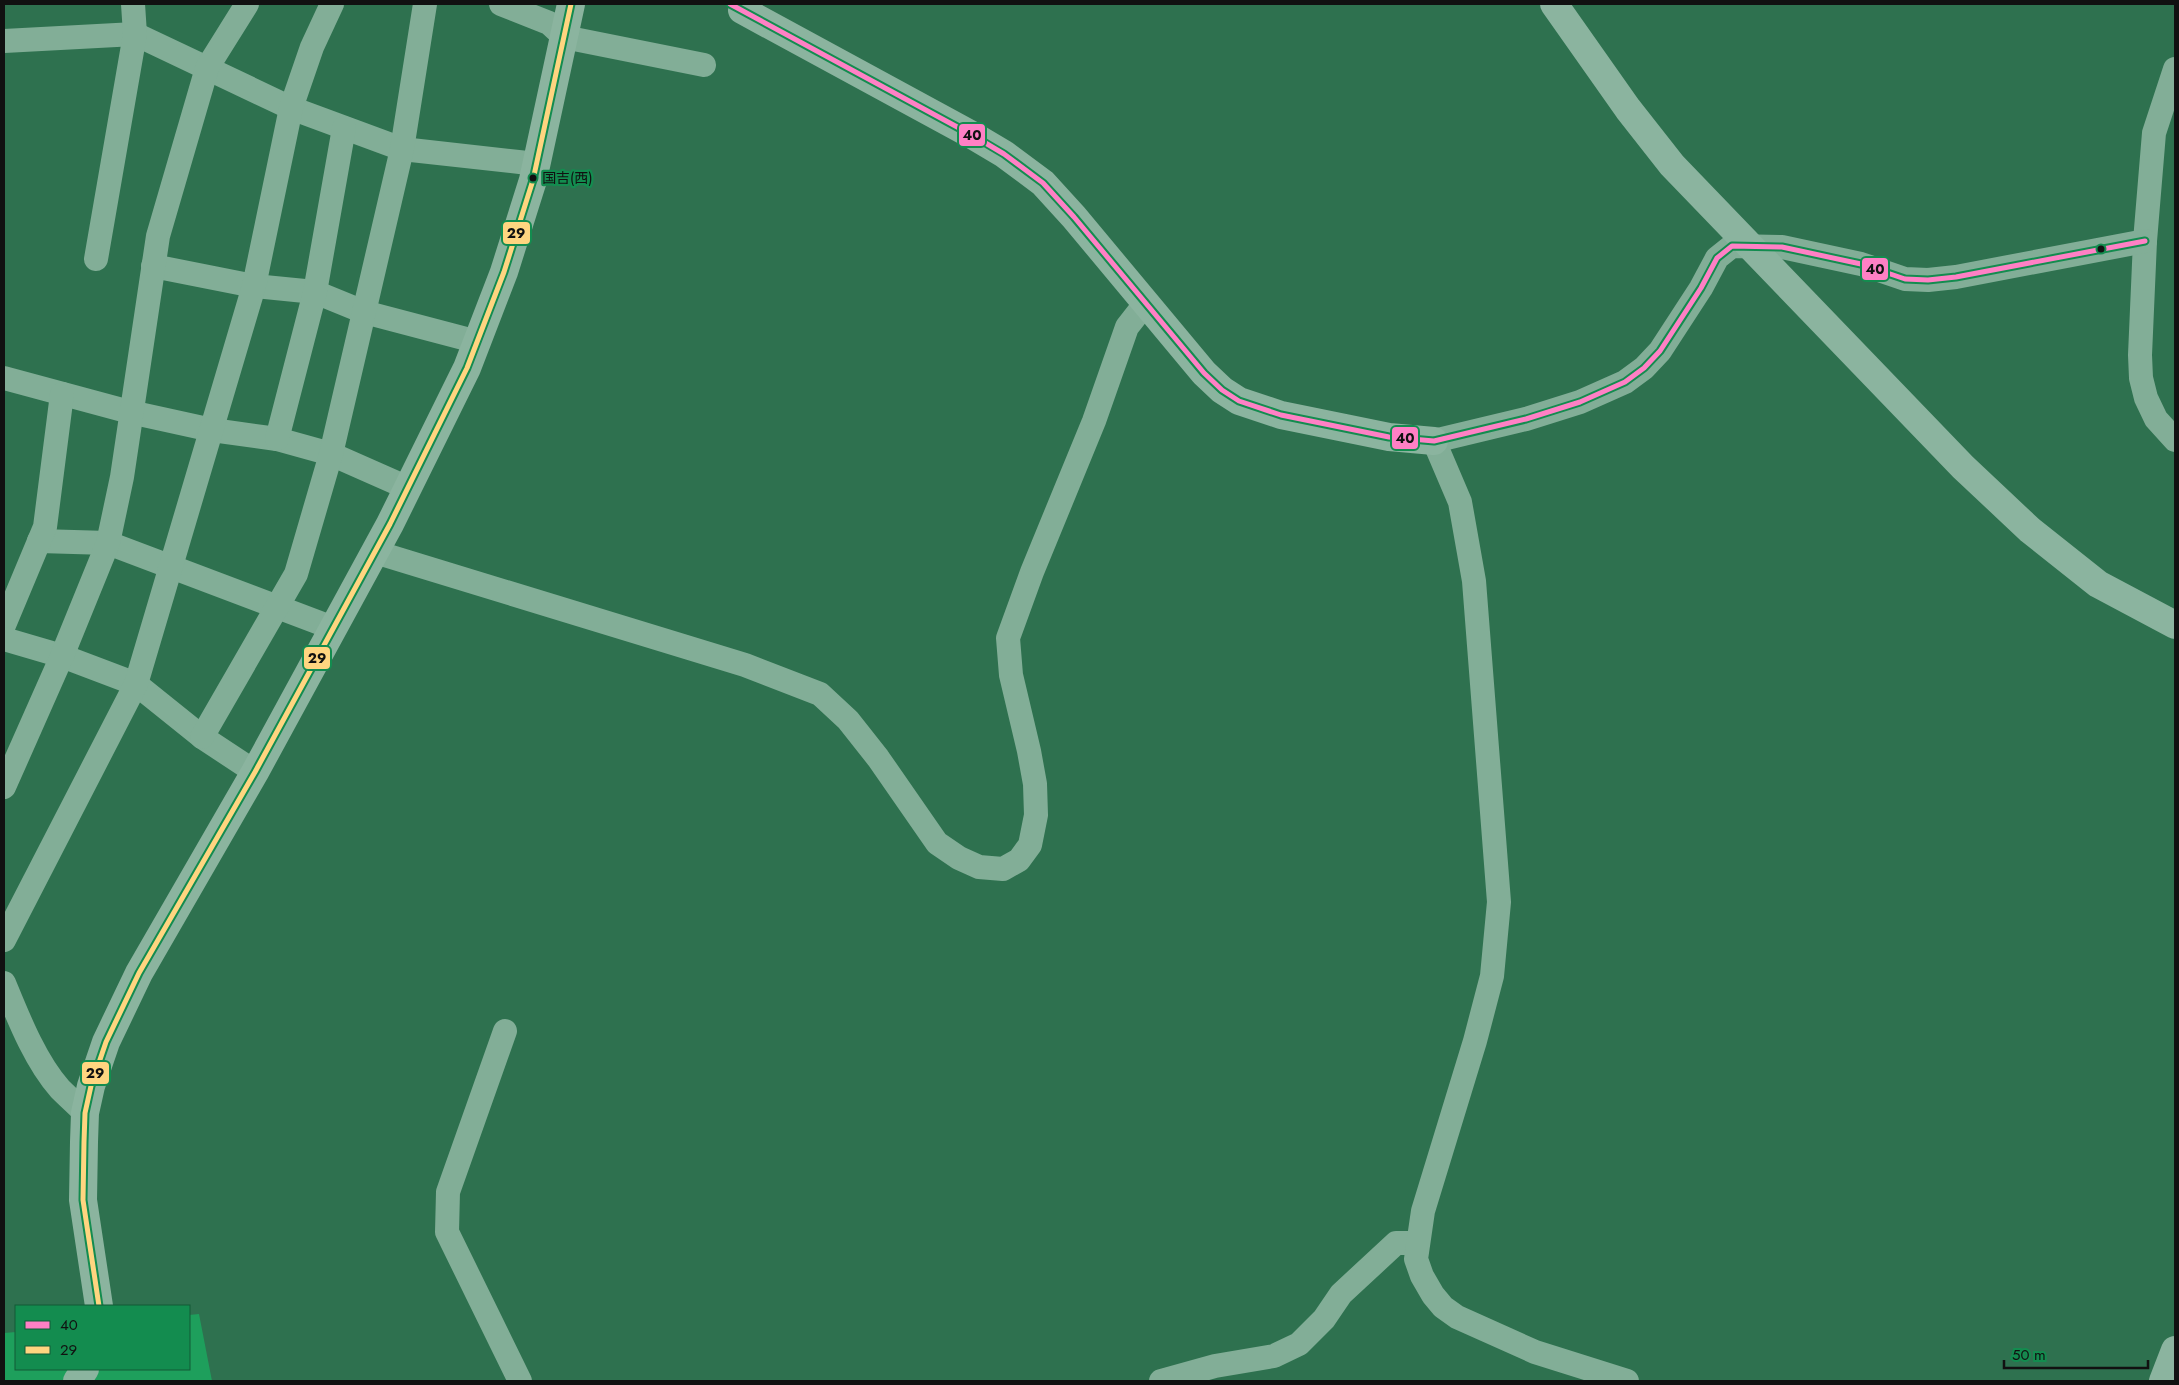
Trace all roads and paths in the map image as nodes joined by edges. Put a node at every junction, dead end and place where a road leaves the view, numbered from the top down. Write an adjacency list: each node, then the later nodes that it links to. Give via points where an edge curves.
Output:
1 (133, 4): 9 (street)
2 (247, 4): 13 (street)
3 (332, 4): 15 (street, via 312,47)
4 (425, 4): 17 (street)
5 (501, 4): 10 (street, via 549,22)
6 (571, 4): 10 (street)
7 (1554, 4): 20 (street, via 1672,165)
8 (739, 6): 25 (street, via 1004,154 1043,183)
9 (135, 34): 11 (street); 13 (street); 21 (street)
10 (564, 37): 12 (street); 18 (street)
11 (4, 42)
12 (704, 65)
13 (208, 68): 15 (street); 22 (street, via 158,236)
14 (2175, 69): 19 (street, via 2154,133)
15 (292, 108): 16 (street); 23 (street)
16 (344, 128): 17 (street); 24 (street)
17 (402, 150): 18 (street); 26 (street)
18 (537, 164): 27 (street, via 504,272)
19 (2145, 241): 20 (street, via 1928,280 1905,279 1853,262 1782,246); 33 (street, via 2141,378 2156,419)
20 (1748, 245): 34 (street, via 1732,246 1717,258 1660,351 1625,382 1580,402 1535,416); 43 (street, via 1963,466 2030,530 2098,584)
21 (96, 259)
22 (153, 266): 23 (street); 30 (street)
23 (254, 286): 24 (street); 31 (street)
24 (315, 292): 26 (street); 32 (street)
25 (1146, 304): 34 (street, via 1204,373 1239,401 1281,415 1390,437); 39 (street, via 1127,327 1094,421 1008,638 1011,675 1035,784 1036,815 1030,845 1020,860 1003,869 979,867 937,843 878,758 848,720 820,694 745,665)
26 (364, 312): 27 (street); 35 (street)
27 (478, 342): 36 (street)
28 (4, 378): 29 (street)
29 (62, 394): 30 (street); 37 (street, via 45,526)
30 (130, 412): 31 (street); 38 (street, via 122,476)
31 (212, 430): 32 (street); 40 (street)
32 (277, 440): 35 (street)
33 (2175, 440)
34 (1434, 441): 55 (street, via 1460,502 1474,581 1499,902 1492,976 1423,1211)
35 (331, 454): 36 (street); 41 (street, via 296,574)
36 (408, 488): 39 (street)
37 (39, 541): 38 (street); 42 (street)
38 (108, 543): 40 (street); 46 (street)
39 (375, 552): 44 (street)
40 (171, 567): 41 (street); 47 (street)
41 (278, 606): 44 (street); 48 (street)
42 (4, 625)
43 (2175, 625)
44 (333, 628): 49 (street)
45 (4, 639): 46 (street)
46 (62, 656): 47 (street); 50 (street)
47 (136, 684): 48 (street); 51 (street)
48 (202, 737): 49 (street)
49 (255, 772): 54 (street, via 128,995 106,1042)
50 (4, 787)
51 (4, 940)
52 (4, 983): 54 (street, via 20,1023 44,1065 59,1088)
53 (505, 1031): 61 (street, via 448,1192 447,1232)
54 (85, 1113): 56 (street, via 83,1200)
55 (1417, 1243): 59 (street, via 1416,1259 1422,1276 1443,1307 1458,1318 1535,1352); 62 (street, via 1396,1243 1341,1294 1324,1319 1299,1344 1274,1356 1215,1366)
56 (98, 1305)
57 (2175, 1350): 63 (street)
58 (84, 1370): 60 (street)
59 (1618, 1380)
60 (77, 1381)
61 (520, 1381)
62 (1161, 1381)
63 (2163, 1381)

